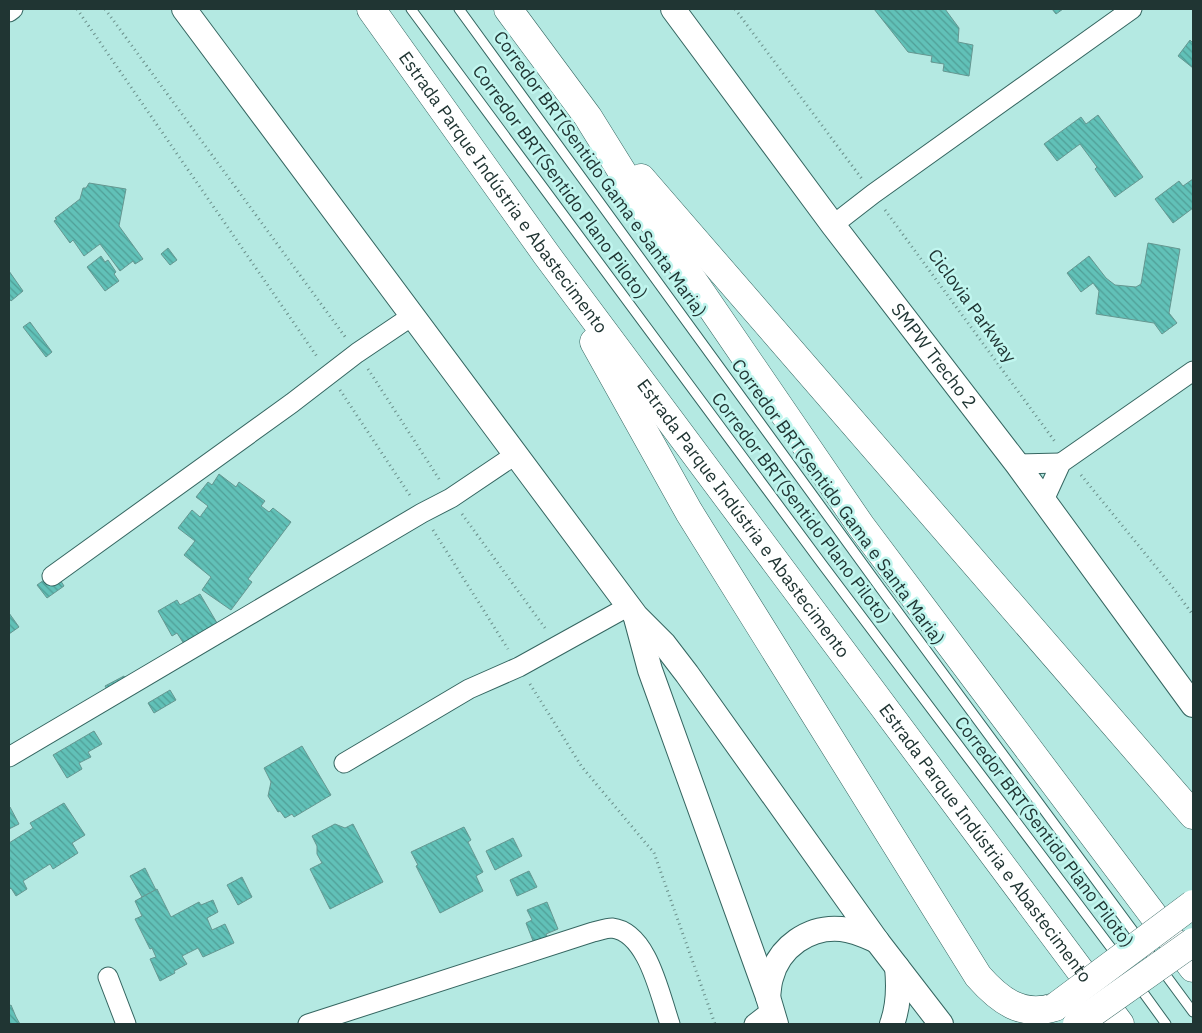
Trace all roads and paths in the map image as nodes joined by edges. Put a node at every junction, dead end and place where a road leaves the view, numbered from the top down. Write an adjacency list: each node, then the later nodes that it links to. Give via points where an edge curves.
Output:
1 (13, 9): 11 (street)
2 (105, 9): 17 (path)
3 (184, 9): 16 (street)
4 (371, 9): 15 (highway, Estrada Parque Indústria e Abastecimento)
5 (412, 9): 47 (lane, Corredor BRT(Sentido Plano Piloto))
6 (459, 9): 38 (lane, Corredor BRT(Sentido Gama e Santa Maria))
7 (508, 9): 12 (highway)
8 (673, 9): 14 (street, SMPW Trecho 2)
9 (735, 9): 13 (path, Ciclovia Parkway)
10 (1132, 9): 13 (street)
11 (9, 12)
12 (588, 117): 31 (highway); 36 (highway, via 656,228 861,526)
13 (872, 194): 14 (street); 20 (path, Ciclovia Parkway)
14 (833, 226): 21 (street, SMPW Trecho 2)
15 (546, 254): 32 (highway, bridge, via 688,512 978,976 992,992 1022,1008 1041,1011 1055,1007); 46 (highway, Estrada Parque Indústria e Abastecimento)
16 (412, 316): 17 (street); 19 (street)
17 (357, 353): 22 (path); 24 (street)
18 (1193, 371): 20 (street)
19 (515, 455): 22 (street); 25 (street)
20 (1064, 460): 21 (street); 23 (street); 26 (path, Ciclovia Parkway)
21 (1017, 464): 23 (street, SMPW Trecho 2)
22 (451, 498): 27 (path); 29 (street)
23 (1044, 500): 28 (street, SMPW Trecho 2)
24 (52, 576)
25 (632, 611): 27 (street); 33 (street, via 687,674); 39 (street)
26 (1193, 615)
27 (558, 645): 30 (street, via 470,689)
28 (1193, 705)
29 (9, 757)
30 (344, 763)
31 (1193, 815)
32 (1193, 904)
33 (878, 941): 35 (street); 39 (street, via 842,929 823,929 805,935 778,961 771,978)
34 (1193, 942): 45 (highway, bridge)
35 (897, 967): 43 (street, via 899,990); 44 (street)
36 (1193, 968)
37 (108, 977): 40 (street)
38 (1193, 1012)
39 (767, 1014)
40 (126, 1024)
41 (308, 1024): 42 (street, via 612,928 628,935 639,945 648,961)
42 (670, 1024)
43 (892, 1024)
44 (941, 1024)
45 (1077, 1024)
46 (1120, 1024)
47 (1166, 1024)

